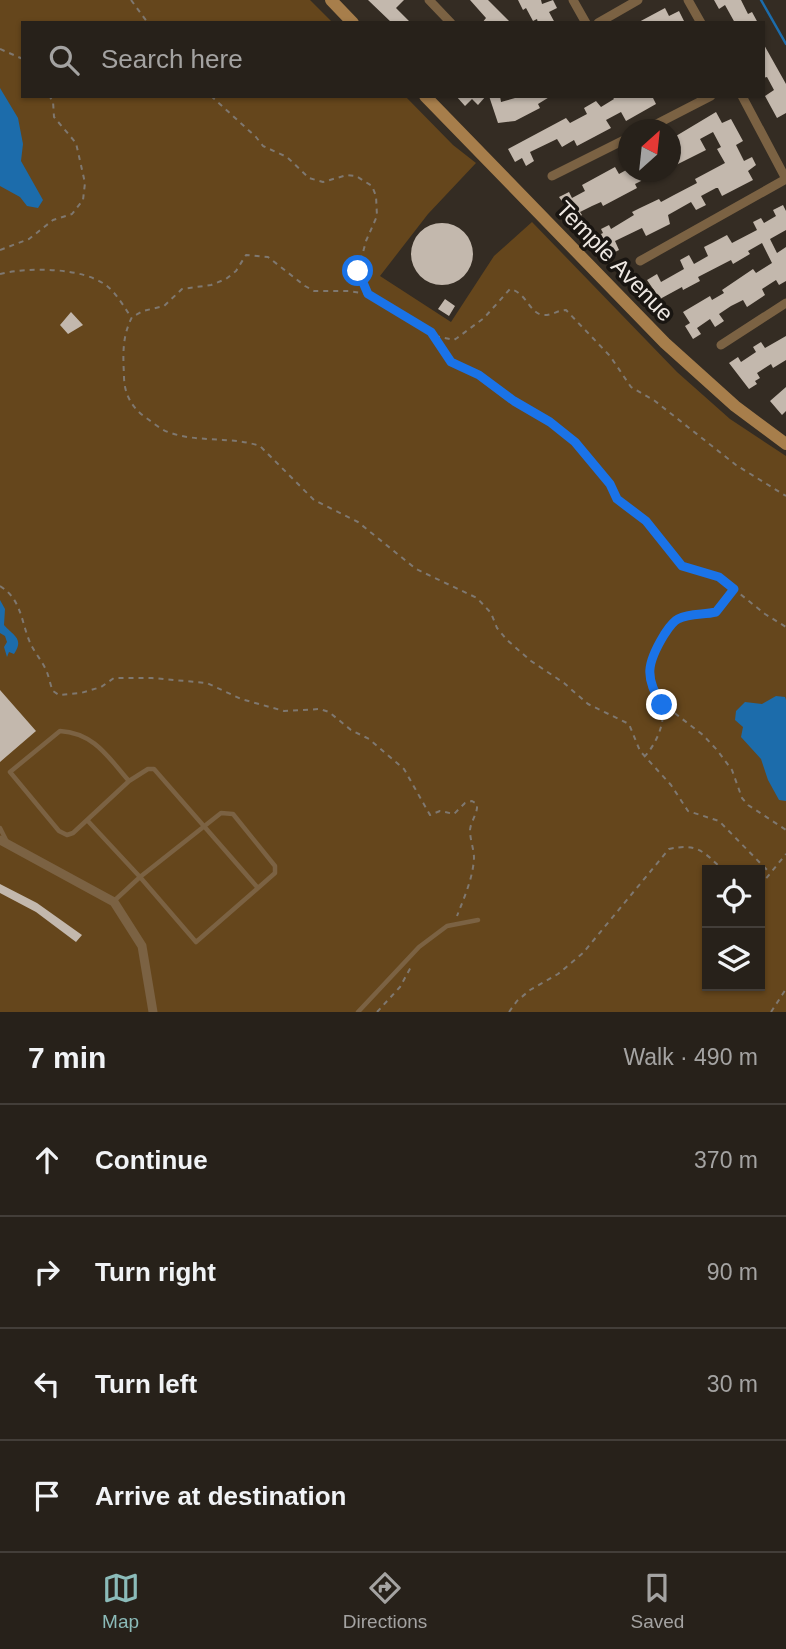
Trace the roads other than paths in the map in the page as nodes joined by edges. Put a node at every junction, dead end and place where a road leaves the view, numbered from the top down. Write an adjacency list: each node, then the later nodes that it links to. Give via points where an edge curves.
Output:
1 (331, 0): 6 (main road)
2 (429, 0): 7 (street)
3 (573, 0): 8 (street)
4 (638, 0): 9 (street)
5 (688, 0): 10 (street)
6 (352, 21)
7 (449, 21)
8 (585, 21)
9 (601, 21)
10 (700, 21)
11 (427, 98): 21 (main road, Temple Avenue, via 665,343 735,406)
12 (707, 98): 14 (street)
13 (743, 98): 17 (street)
14 (666, 119)
15 (618, 143): 16 (street)
16 (552, 176)
17 (786, 179): 18 (street)
18 (640, 261)
19 (786, 303): 20 (street)
20 (721, 345)
21 (786, 444)
22 (129, 781): 23 (lane); 23 (lane, via 92,740 60,731 10,772 59,831 73,833); 24 (lane, via 155,769)
23 (87, 820): 27 (lane)
24 (204, 826): 27 (lane); 28 (lane); 28 (lane, via 221,813 233,814 275,866 275,873)
25 (0, 828): 26 (lane)
26 (4, 841): 29 (street)
27 (139, 877): 28 (lane, via 196,942); 29 (lane)
28 (258, 888)
29 (114, 902): 31 (street, via 142,946)
30 (478, 920): 32 (lane, via 447,926 418,947)
31 (153, 1012)
32 (358, 1012)

